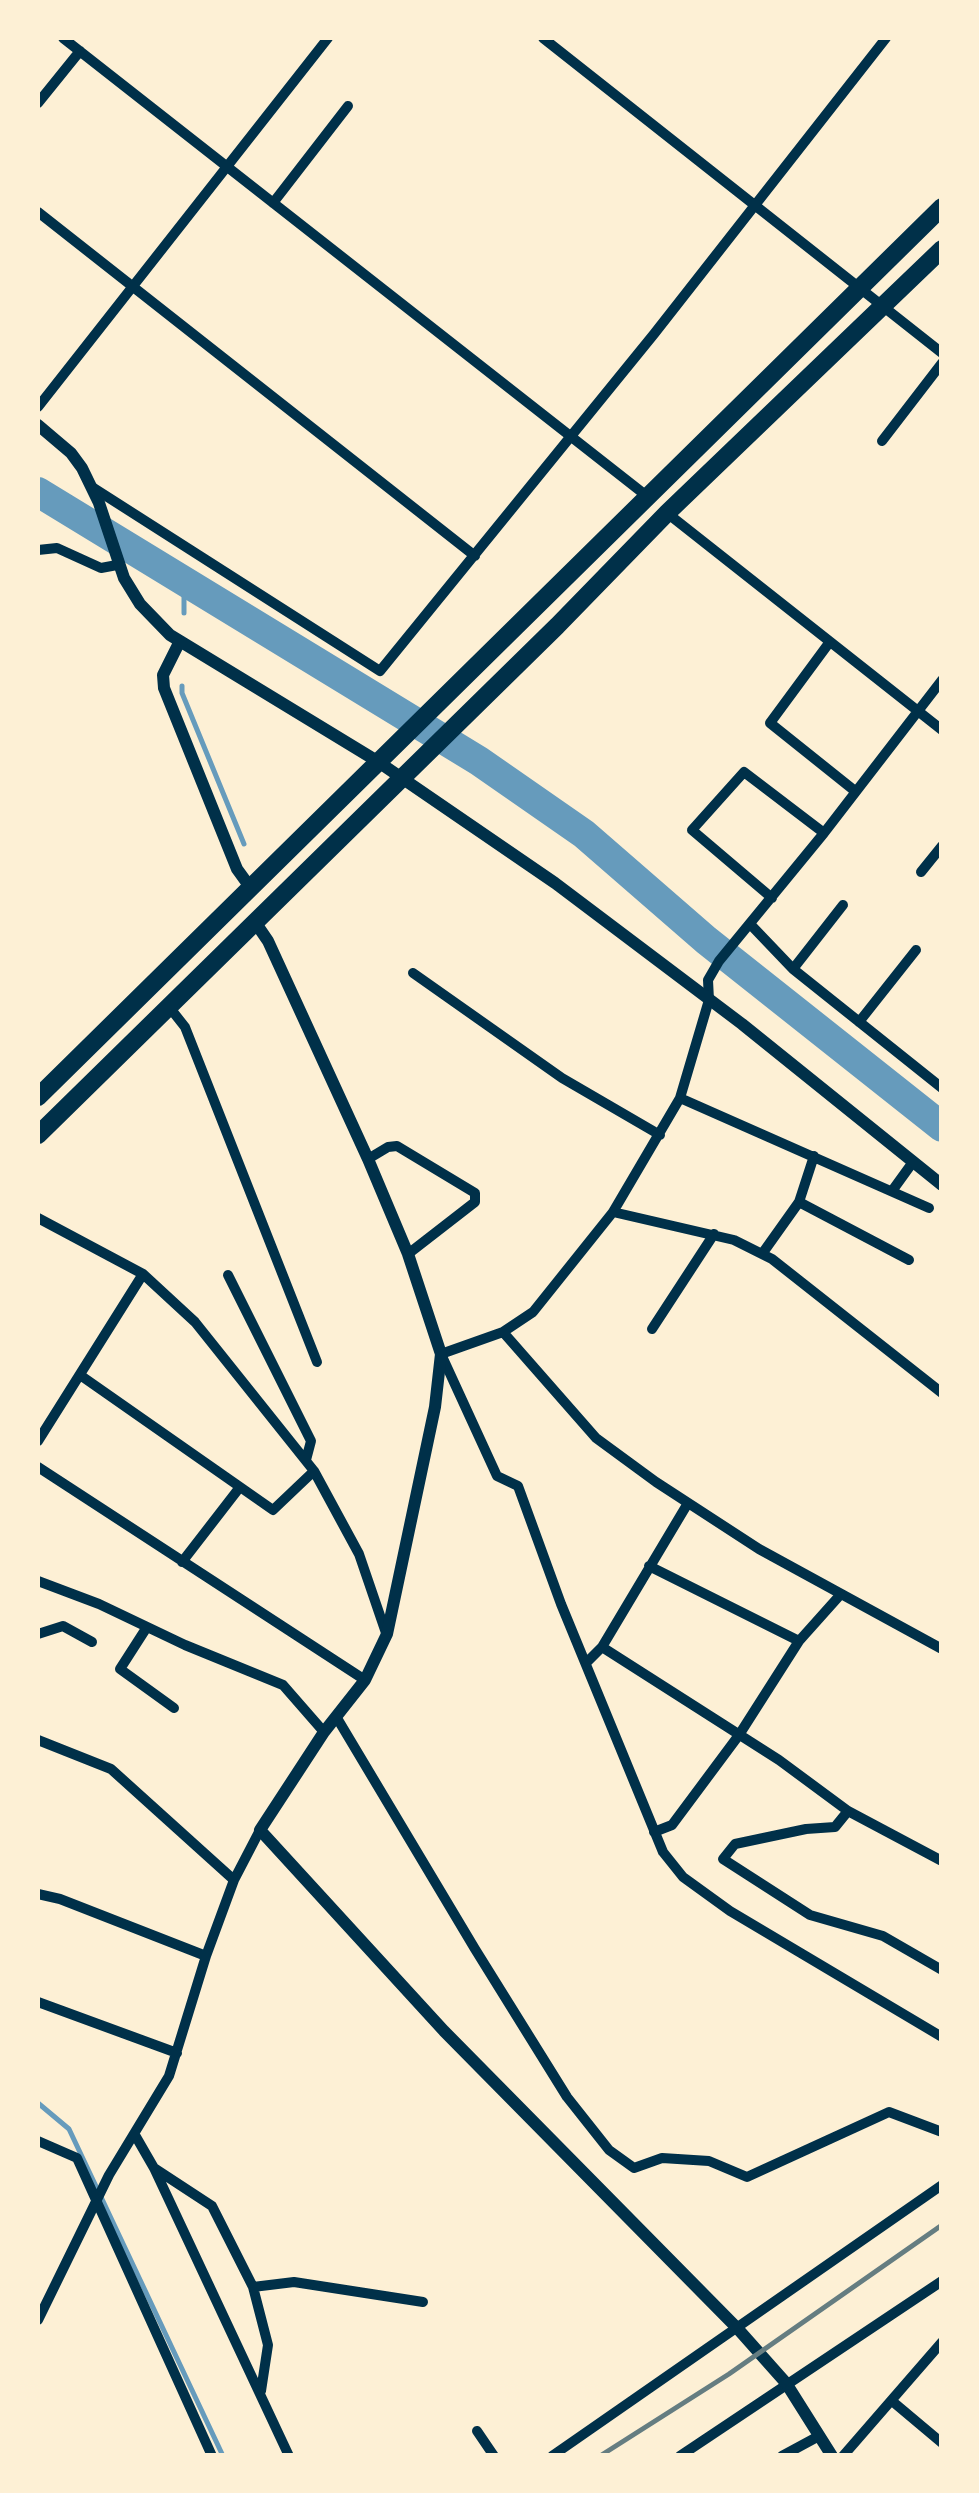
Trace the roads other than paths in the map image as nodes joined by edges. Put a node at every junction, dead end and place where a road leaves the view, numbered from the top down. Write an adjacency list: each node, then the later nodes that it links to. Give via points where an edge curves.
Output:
1 (63, 38): 5 (street)
2 (328, 38): 8 (street)
3 (543, 38): 10 (street)
4 (886, 38): 10 (street)
5 (80, 51): 6 (street); 8 (street)
6 (38, 103)
7 (348, 106): 9 (street)
8 (226, 166): 9 (street); 14 (street)
9 (273, 202): 21 (street)
10 (756, 204): 15 (street); 21 (street)
11 (942, 207): 15 (highway)
12 (38, 212): 14 (street)
13 (942, 249): 16 (highway)
14 (134, 287): 19 (street); 27 (street)
15 (857, 288): 16 (street); 24 (highway)
16 (882, 308): 17 (street); 25 (highway)
17 (942, 353)
18 (942, 363): 22 (street)
19 (38, 407)
20 (38, 424): 23 (street, via 70,453)
21 (572, 436): 24 (street); 27 (street)
22 (882, 442)
23 (92, 486): 27 (street, via 380,671); 28 (street)
24 (648, 497): 34 (highway)
25 (667, 513): 30 (street); 35 (highway)
26 (38, 550): 28 (street, via 56,548 90,566)
27 (476, 556)
28 (117, 570): 29 (street, via 148,614)
29 (180, 641): 34 (street); 40 (street, via 163,675 164,688)
30 (829, 643): 32 (street); 36 (street, via 770,723)
31 (942, 680): 32 (street)
32 (917, 711): 33 (street); 36 (street)
33 (942, 730)
34 (377, 761): 35 (street); 40 (highway)
35 (402, 778): 43 (highway); 48 (street)
36 (855, 790): 37 (street)
37 (824, 833): 41 (street); 41 (street, via 744,772 692,830)
38 (942, 846): 39 (street)
39 (921, 872)
40 (250, 887): 52 (highway)
41 (772, 898): 44 (street)
42 (843, 906): 46 (street)
43 (255, 922): 49 (highway); 57 (street)
44 (750, 924): 46 (street); 48 (street, via 711,974)
45 (916, 950): 50 (street)
46 (793, 969): 50 (street)
47 (413, 974): 54 (street, via 562,1078)
48 (709, 1000): 53 (street); 58 (street)
49 (170, 1008): 55 (highway); 74 (street, via 185,1027)
50 (859, 1022): 51 (street)
51 (942, 1088)
52 (38, 1097)
53 (680, 1098): 54 (street); 56 (street)
54 (660, 1134): 63 (street)
55 (38, 1135)
56 (814, 1156): 60 (street); 61 (street)
57 (368, 1160): 66 (street); 66 (street, via 397,1146 476,1193 476,1202)
58 (913, 1162): 59 (street); 60 (street)
59 (942, 1185)
60 (892, 1192): 62 (street)
61 (799, 1202): 67 (street); 68 (street)
62 (929, 1208)
63 (614, 1212): 65 (street); 72 (street, via 533,1312)
64 (38, 1218): 69 (street)
65 (714, 1234): 67 (street); 71 (street)
66 (408, 1254): 73 (street)
67 (762, 1254): 76 (street)
68 (909, 1260)
69 (144, 1274): 75 (street); 78 (street, via 195,1322)
70 (228, 1274): 78 (street, via 311,1441)
71 (652, 1329)
72 (503, 1332): 73 (street); 82 (street, via 596,1438)
73 (441, 1354): 89 (street); 94 (street, via 497,1476 518,1486)
74 (317, 1362)
75 (80, 1375): 77 (street); 81 (street)
76 (942, 1393)
77 (38, 1441)
78 (306, 1460): 80 (street)
79 (38, 1467): 83 (street)
80 (314, 1471): 81 (street, via 273,1510); 89 (street, via 359,1554)
81 (240, 1487): 83 (street)
82 (688, 1503): 84 (street); 86 (street)
83 (182, 1562): 95 (street)
84 (648, 1566): 90 (street); 92 (street)
85 (39, 1585): 87 (street)
86 (840, 1594): 90 (street); 93 (street)
87 (147, 1627): 96 (street, via 120,1669); 98 (street, via 283,1685)
88 (38, 1634): 91 (street, via 63,1626)
89 (387, 1634): 95 (street)
90 (799, 1641): 99 (street)
91 (92, 1642)
92 (602, 1647): 94 (street); 99 (street)
93 (942, 1649)
94 (586, 1663): 103 (street)
95 (365, 1680): 97 (street)
96 (174, 1708)
97 (337, 1718): 98 (street); 112 (street, via 568,2097 609,2150 634,2168 662,2158 709,2161 747,2177 889,2112)
98 (324, 1732): 102 (street)
99 (739, 1735): 101 (street); 103 (street, via 672,1825)
100 (38, 1740): 105 (street, via 111,1769)
101 (848, 1810): 104 (street); 108 (street, via 834,1827 735,1844 723,1860 810,1916 883,1936)
102 (260, 1830): 105 (street); 122 (street, via 444,2031)
103 (654, 1832): 110 (street, via 683,1877 730,1911)
104 (942, 1861)
105 (234, 1880): 107 (street)
106 (38, 1894): 107 (street)
107 (206, 1956): 111 (street)
108 (942, 1970)
109 (38, 2002): 111 (street)
110 (942, 2037)
111 (177, 2053): 113 (street)
112 (942, 2132)
113 (136, 2136): 115 (street); 117 (street)
114 (38, 2141): 117 (street, via 76,2158)
115 (154, 2168): 119 (street, via 212,2206); 125 (street)
116 (942, 2184): 122 (street)
117 (97, 2197): 121 (street); 130 (street)
118 (942, 2282): 124 (street)
119 (253, 2287): 120 (street, via 294,2282); 125 (street, via 268,2344)
120 (423, 2302)
121 (38, 2320)
122 (738, 2329): 124 (street); 133 (street)
123 (942, 2342): 126 (street)
124 (786, 2382): 128 (street); 134 (street)
125 (260, 2394): 131 (street)
126 (892, 2401): 129 (street); 137 (street)
127 (477, 2431): 132 (street)
128 (820, 2436): 135 (street); 136 (street)
129 (942, 2443)
130 (212, 2456)
131 (289, 2456)
132 (494, 2456)
133 (552, 2456)
134 (680, 2456)
135 (782, 2456)
136 (832, 2456)
137 (842, 2456)

